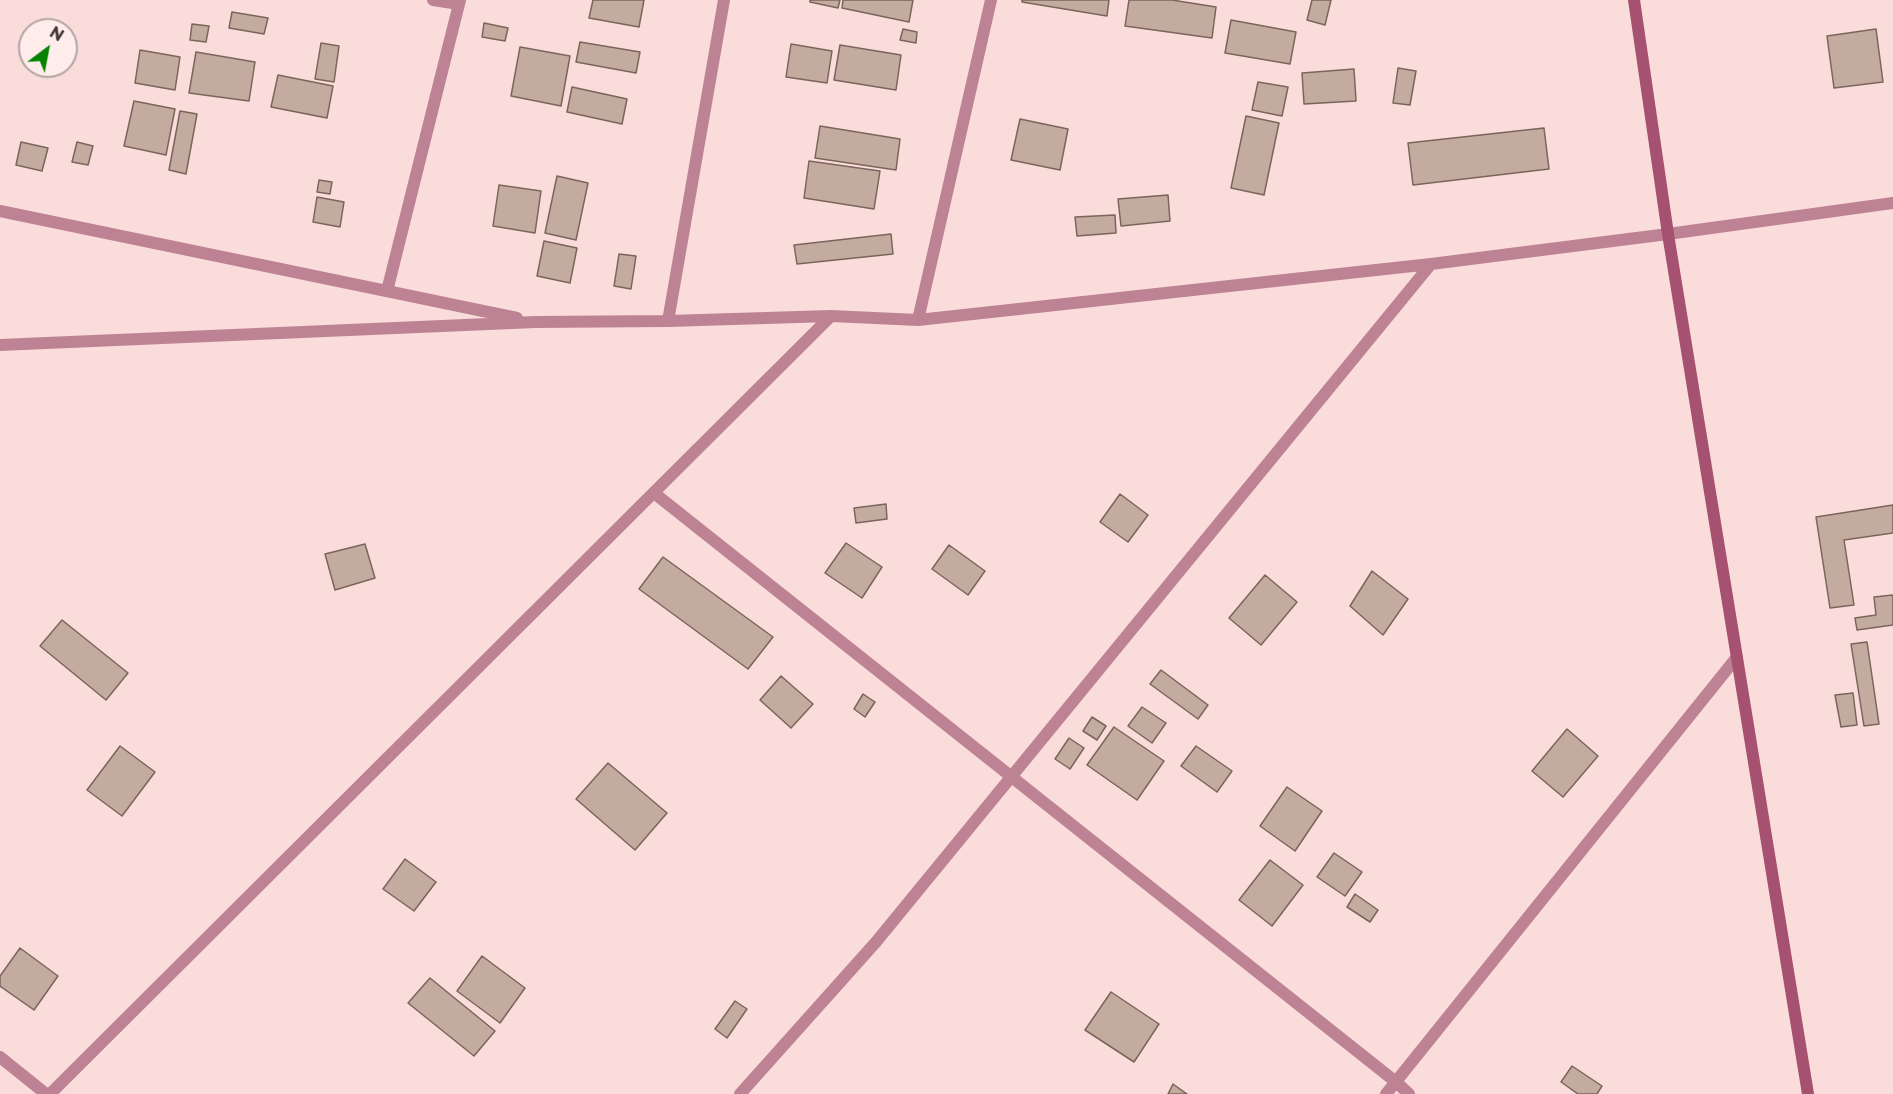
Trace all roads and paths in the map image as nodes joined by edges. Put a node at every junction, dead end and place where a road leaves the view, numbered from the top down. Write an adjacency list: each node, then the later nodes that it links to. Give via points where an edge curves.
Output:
1 (433, 0): 5 (street)
2 (724, 0): 13 (street)
3 (991, 0): 12 (street)
4 (1634, 0): 8 (street)
5 (459, 2): 10 (street)
6 (1893, 202): 8 (street)
7 (0, 211): 10 (street)
8 (1668, 234): 9 (street); 17 (street)
9 (1431, 264): 12 (street); 18 (street)
10 (387, 291): 14 (street)
11 (831, 316): 12 (street); 13 (street); 16 (street)
12 (918, 320)
13 (668, 321): 14 (street)
14 (536, 322): 15 (street)
15 (0, 345)
16 (654, 493): 18 (street); 21 (street)
17 (1737, 657): 20 (street); 25 (street)
18 (1011, 777): 20 (street); 22 (street, via 876,942)
19 (0, 1057): 21 (street)
20 (1396, 1082): 23 (street); 24 (street)
21 (48, 1094)
22 (740, 1094)
23 (1386, 1094)
24 (1409, 1094)
25 (1808, 1094)

